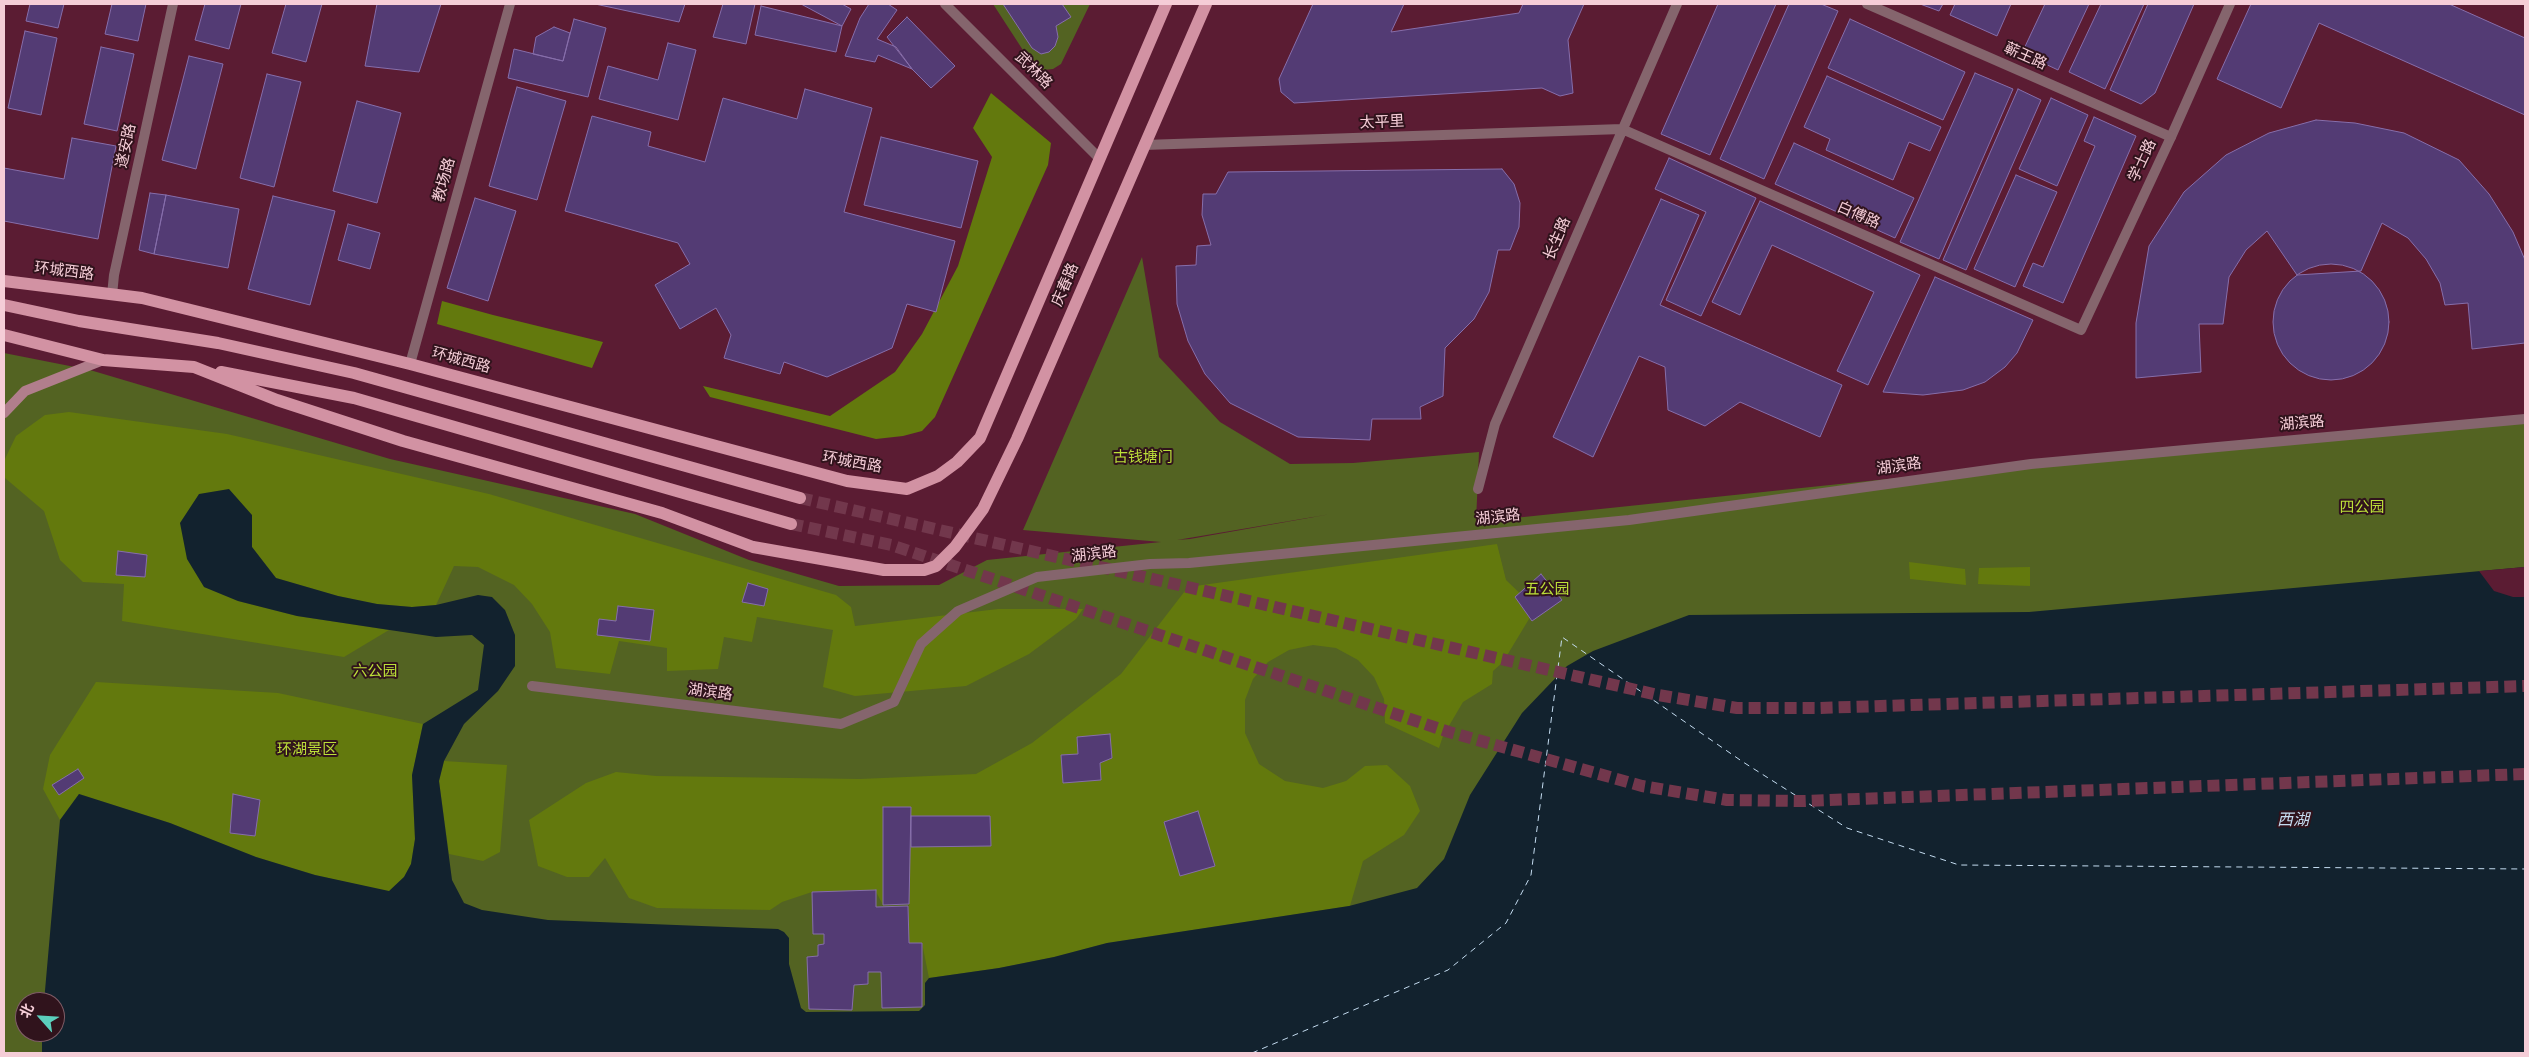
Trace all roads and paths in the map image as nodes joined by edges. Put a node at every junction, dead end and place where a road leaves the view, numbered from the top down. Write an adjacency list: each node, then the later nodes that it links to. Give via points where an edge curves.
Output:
1 (173, 4): 14 (street, 遂安路)
2 (510, 4): 19 (street, 教场路)
3 (945, 4): 12 (street, 武林路)
4 (1166, 4): 12 (main road, 庆春路)
5 (1206, 4): 11 (main road, 庆春路)
6 (1677, 4): 9 (street, 长生路)
7 (1868, 4): 10 (street, 蕲王路)
8 (2230, 4): 10 (street, 学士路)
9 (1622, 129): 11 (street, 太平里); 16 (street, 白傅路); 24 (street, 长生路, via 1495,424)
10 (2171, 137): 16 (street, 学士路)
11 (1144, 145): 20 (main road, 庆春路, via 1018,439 983,509 955,547 936,566 924,570 884,570 752,547 662,514 403,441 277,400)
12 (1100, 159): 23 (main road, 庆春路, via 980,438 938,476)
13 (4, 281): 14 (main road, 环城西路)
14 (112, 295): 19 (main road, 环城西路, via 142,298)
15 (4, 305): 25 (main road, via 78,321 218,342 354,373)
16 (2081, 330)
17 (4, 335): 18 (main road)
18 (103, 360): 20 (main road); 21 (main road, via 25,391)
19 (410, 364): 23 (main road, 环城西路, via 846,481)
20 (194, 367): 26 (main road, via 354,398)
21 (4, 413)
22 (2525, 419): 27 (street, 湖滨路, via 2031,464 1629,520 1037,577 958,611 921,644 894,702 841,724)
23 (907, 489)
24 (1478, 490)
25 (800, 498)
26 (791, 524)
27 (532, 686)

